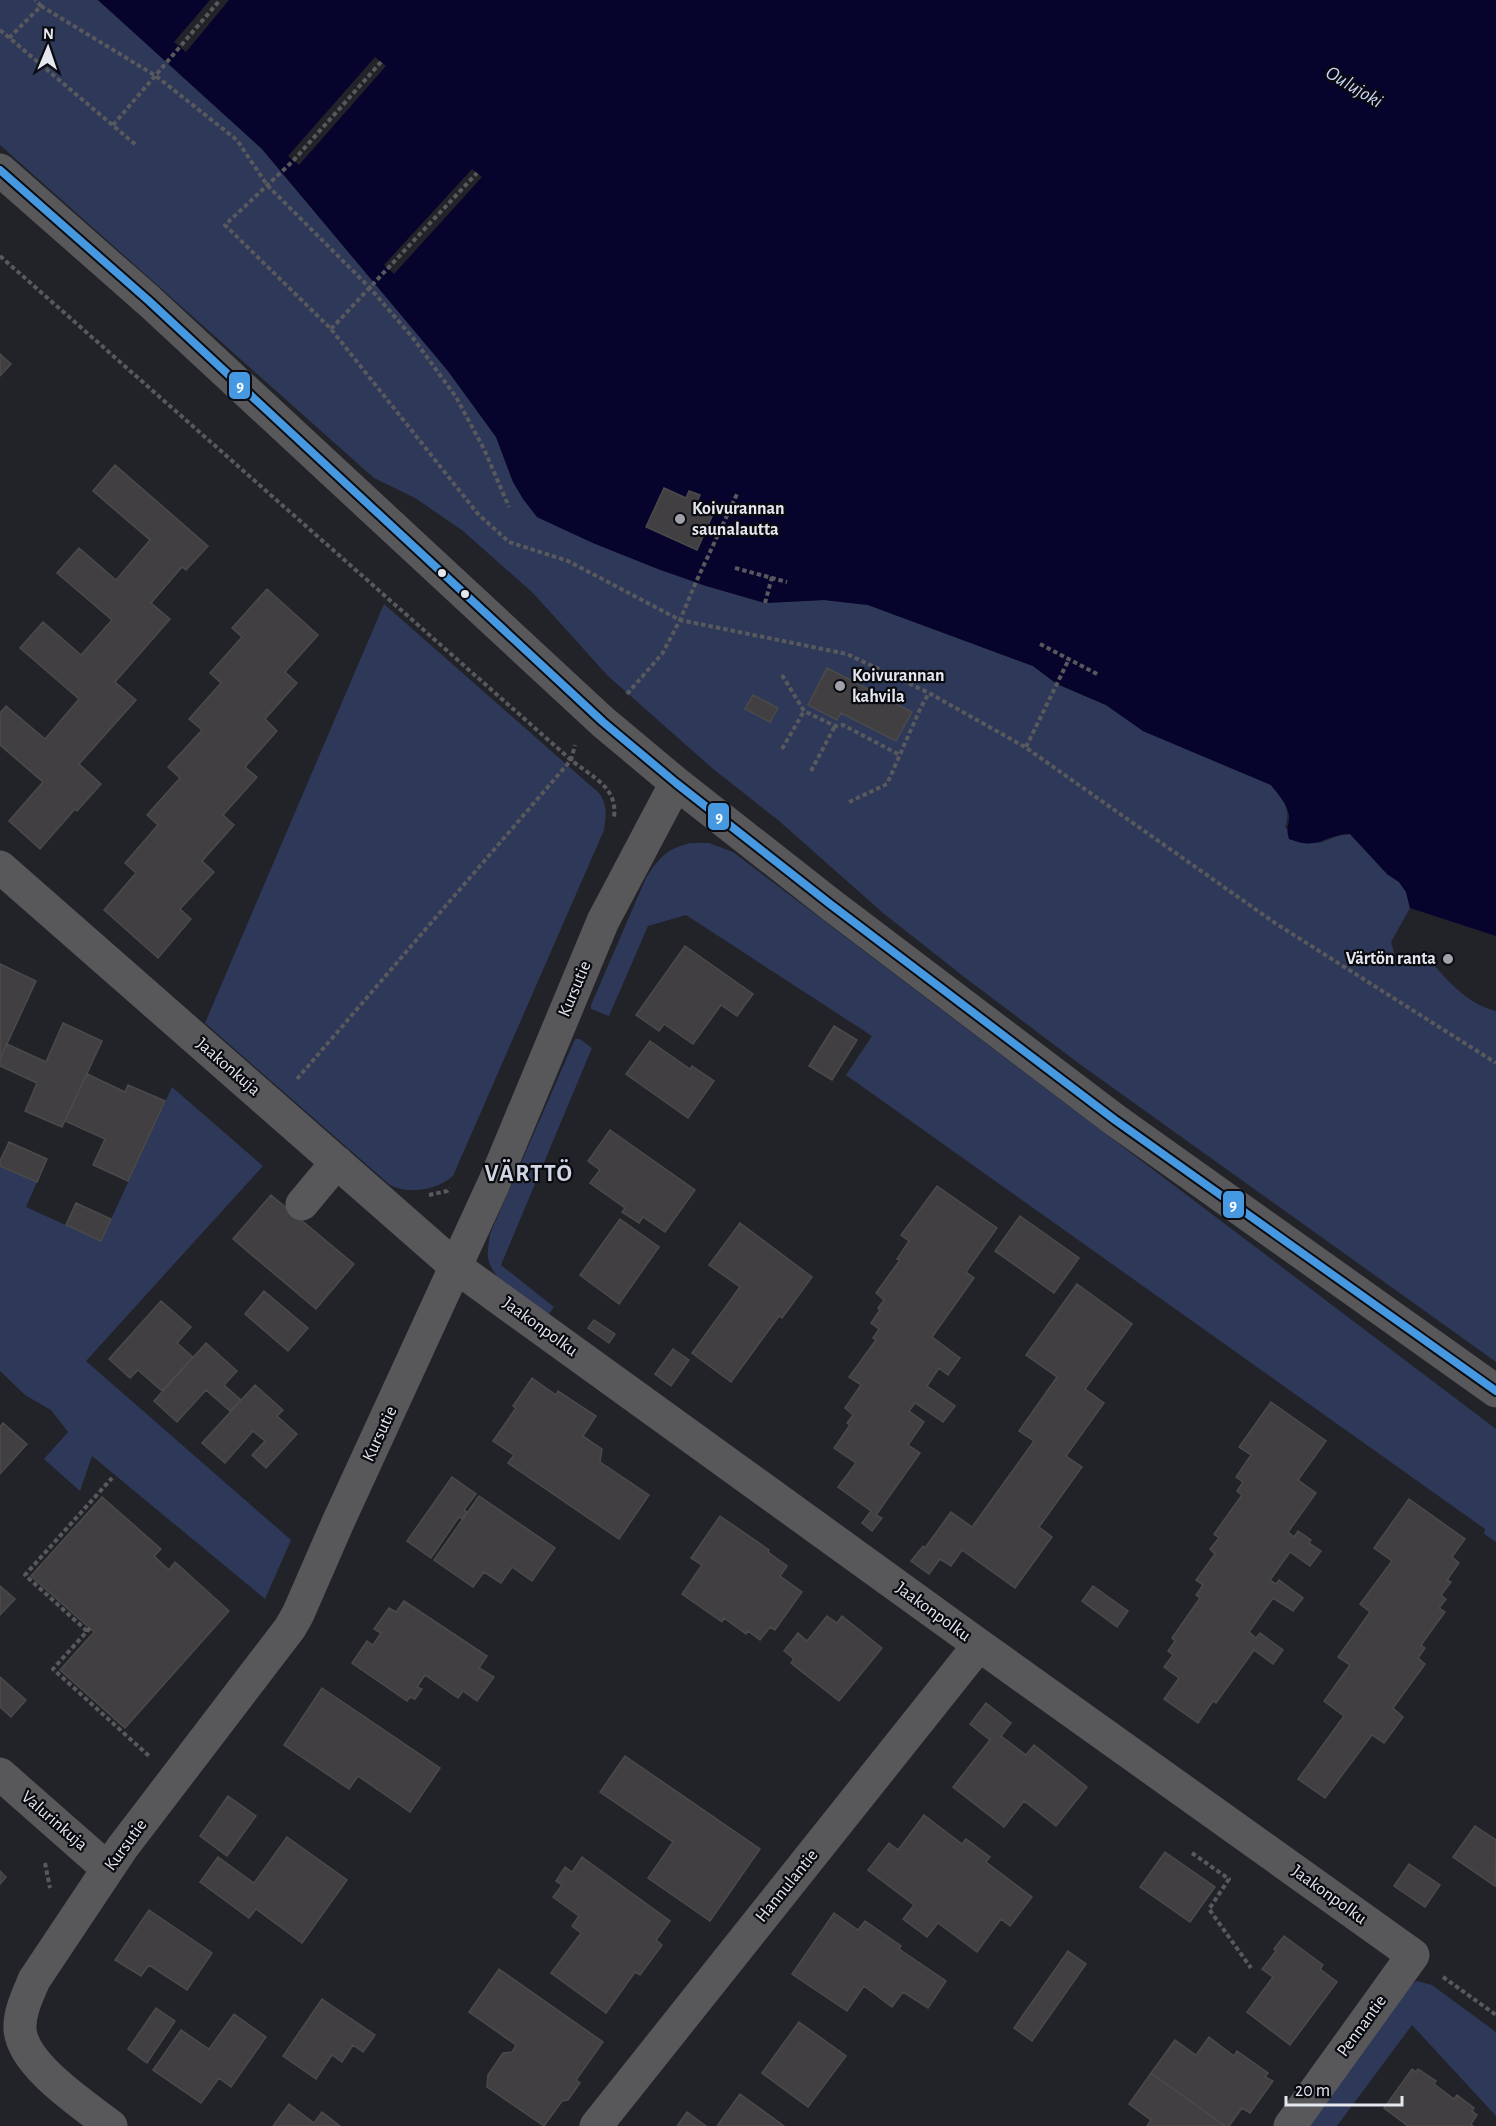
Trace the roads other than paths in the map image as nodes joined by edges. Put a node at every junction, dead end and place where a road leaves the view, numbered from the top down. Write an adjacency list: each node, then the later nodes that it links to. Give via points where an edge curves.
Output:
1 (0, 170): 2 (street, via 157,309 603,722)
2 (676, 783): 6 (street, Kursutie, via 603,921); 7 (street, via 1115,1120)
3 (0, 867): 4 (street, Jaakonkuja)
4 (337, 1162): 5 (street); 6 (street, Jaakonkuja)
5 (302, 1204)
6 (456, 1267): 8 (street, Jaakonpolku); 10 (street, Kursutie, via 290,1628)
7 (1496, 1392)
8 (979, 1645): 11 (street, Jaakonpolku); 13 (street, Hannulantie)
9 (0, 1774): 10 (street, Valurinkuja)
10 (108, 1869): 12 (street, Kursutie, via 34,1980 24,2003 20,2028 23,2044 46,2074)
11 (1413, 1955): 14 (street, Pennantie)
12 (111, 2126)
13 (596, 2126)
14 (1290, 2126)

